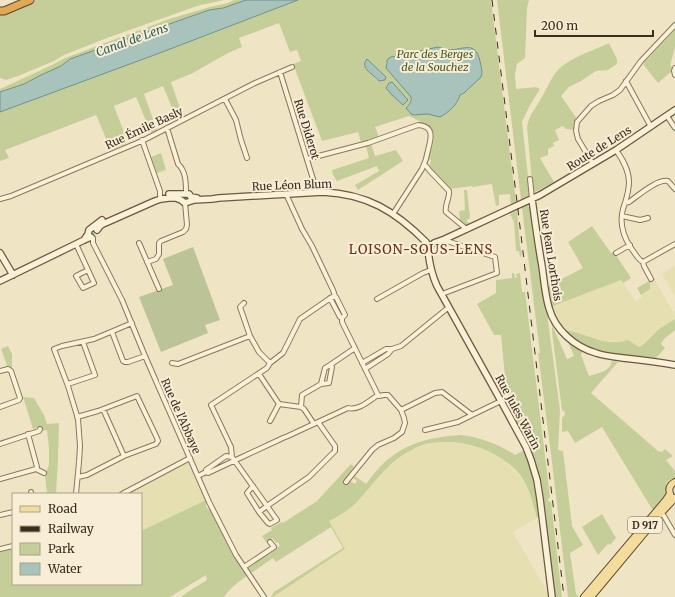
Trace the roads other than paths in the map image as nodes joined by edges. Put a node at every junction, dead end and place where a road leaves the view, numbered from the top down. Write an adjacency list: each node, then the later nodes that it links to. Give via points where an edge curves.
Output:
1 (20, 0): 3 (highway)
2 (30, 0): 3 (highway, via 4,11)
3 (0, 10)
4 (675, 25): 9 (street)
5 (292, 67): 7 (street, Rue Émile Basly)
6 (675, 68): 8 (street)
7 (280, 72): 10 (street, Rue Émile Basly); 19 (street, Rue Diderot)
8 (675, 75)
9 (626, 81): 13 (street); 20 (street, via 616,93 591,106 578,122 578,139)
10 (225, 99): 14 (street, Rue Émile Basly); 18 (street, via 236,120)
11 (675, 110): 12 (street, Route de Lens)
12 (667, 116): 13 (street, Route de Lens); 15 (street)
13 (651, 127): 17 (street, Route de Lens)
14 (167, 128): 16 (street, Rue Émile Basly); 29 (street, via 178,164 182,168)
15 (675, 128)
16 (142, 140): 27 (street); 30 (street, Rue Émile Basly)
17 (616, 150): 20 (street, Route de Lens); 23 (street, via 627,170)
18 (247, 158)
19 (307, 160): 21 (street, via 368,143 418,125 429,130 432,138); 25 (street, Rue Diderot)
20 (594, 164): 31 (street, Route de Lens)
21 (424, 165): 33 (street); 37 (street, via 449,191 446,212)
22 (530, 179): 31 (street, Rue Jean Lorthois)
23 (629, 189): 28 (street); 32 (street)
24 (675, 189): 28 (street, via 666,180)
25 (317, 192): 26 (street, Rue Léon Blum); 33 (street, Rue Léon Blum, via 358,197)
26 (286, 194): 29 (street, Rue Léon Blum); 58 (street)
27 (160, 196): 29 (street, via 169,194); 36 (street, via 102,221)
28 (638, 196): 32 (street)
29 (186, 198): 36 (street, via 155,201); 49 (street, via 186,229 161,240 159,254)
30 (0, 199)
31 (532, 199): 37 (street); 75 (street, Rue Jean Lorthois, via 549,309 559,328 574,342 596,353)
32 (625, 203): 34 (street)
33 (393, 214): 40 (street, Rue Léon Blum)
34 (622, 216): 35 (street, via 640,220); 45 (street, via 622,229)
35 (648, 218)
36 (94, 229): 38 (street, via 89,230)
37 (466, 230): 39 (street)
38 (91, 236): 43 (street); 64 (street, Rue de l'Abbaye)
39 (445, 239): 42 (street); 57 (street, via 495,257 497,274)
40 (426, 242): 42 (street, via 430,240); 46 (street, via 425,247)
41 (139, 243): 49 (street)
42 (434, 243): 46 (street, via 432,249)
43 (76, 244): 51 (street); 53 (street)
44 (675, 244): 50 (street)
45 (630, 245): 48 (street); 50 (street)
46 (428, 249): 52 (street, Rue Jules Warin)
47 (0, 253): 53 (street)
48 (616, 253)
49 (147, 262): 56 (street)
50 (643, 262): 54 (street)
51 (88, 270): 51 (street, via 94,283 84,288 76,276)
52 (431, 270): 57 (street, Rue Jules Warin); 60 (street)
53 (13, 274): 55 (street)
54 (651, 279)
55 (0, 281)
56 (159, 288)
57 (442, 294): 62 (street, Rue Jules Warin)
58 (335, 296): 59 (street); 63 (street, via 345,315)
59 (330, 298): 63 (street); 72 (street, via 300,319 283,353)
60 (377, 299)
61 (244, 303): 66 (street, via 240,307)
62 (449, 307): 69 (street, via 401,346); 82 (street, Rue Jules Warin)
63 (342, 318): 68 (street)
64 (132, 323): 65 (street); 70 (street, Rue de l'Abbaye)
65 (112, 332): 67 (street); 70 (street, via 123,361 128,362)
66 (250, 336): 71 (street, via 178,364); 72 (street, via 259,352)
67 (83, 342): 79 (street, via 95,376); 79 (street, via 54,349)
68 (355, 348): 73 (street); 74 (street)
69 (392, 349): 73 (street, via 386,349); 76 (street)
70 (145, 356): 98 (street, Rue de l'Abbaye)
71 (172, 363)
72 (270, 363): 78 (street)
73 (362, 363): 76 (street)
74 (330, 365): 80 (street, via 325,368); 80 (street, via 332,367 329,383)
75 (675, 365)
76 (365, 369): 81 (street)
77 (0, 371): 84 (street, via 11,371 20,398)
78 (259, 374): 83 (street); 97 (street, via 211,405 232,447)
79 (68, 384): 89 (street)
80 (321, 384): 85 (street, via 302,395)
81 (378, 396): 87 (street, via 388,395); 91 (street, via 356,409 348,408)
82 (501, 401): 88 (street); 124 (street, Rue Jules Warin, via 526,447 534,470)
83 (278, 404): 85 (street); 90 (street)
84 (0, 407)
85 (301, 407): 91 (street)
86 (103, 409): 89 (street); 96 (street); 96 (street, via 137,396 157,438 156,444)
87 (401, 410): 88 (street, via 442,392); 106 (street, via 405,423 402,432 372,450)
88 (472, 415): 93 (street, via 458,422)
89 (77, 417): 104 (street, via 80,446)
90 (270, 421)
91 (316, 423): 99 (street); 113 (street, via 335,446 335,451 309,477)
92 (40, 429): 94 (street)
93 (425, 430)
94 (28, 434): 95 (street); 100 (street)
95 (0, 444)
96 (124, 456): 104 (street)
97 (232, 457): 99 (street); 101 (street, via 226,456)
98 (190, 458): 103 (street, Rue de l'Abbaye); 110 (street)
99 (235, 461): 101 (street); 108 (street)
100 (36, 469): 102 (street); 105 (street)
101 (206, 472): 103 (street)
102 (44, 473)
103 (198, 476): 122 (street, Rue de l'Abbaye)
104 (78, 477): 109 (street)
105 (0, 479)
106 (346, 482)
107 (675, 482): 111 (main road, via 670,486)
108 (253, 486): 113 (street); 115 (street, via 247,493)
109 (76, 493)
110 (124, 493)
111 (670, 494): 112 (main road); 125 (main road, D 917)
112 (675, 498): 116 (main road, D 917)
113 (267, 506): 115 (street); 115 (street, via 276,520 268,524)
114 (12, 512): 117 (street)
115 (259, 512)
116 (661, 513): 118 (street); 126 (main road, D 917)
117 (0, 515)
118 (675, 535)
119 (270, 542): 122 (street, via 274,547)
120 (12, 546): 121 (street)
121 (0, 549)
122 (244, 566): 123 (street, Rue de l'Abbaye)
123 (264, 597)
124 (552, 597)
125 (584, 597)
126 (591, 597)

